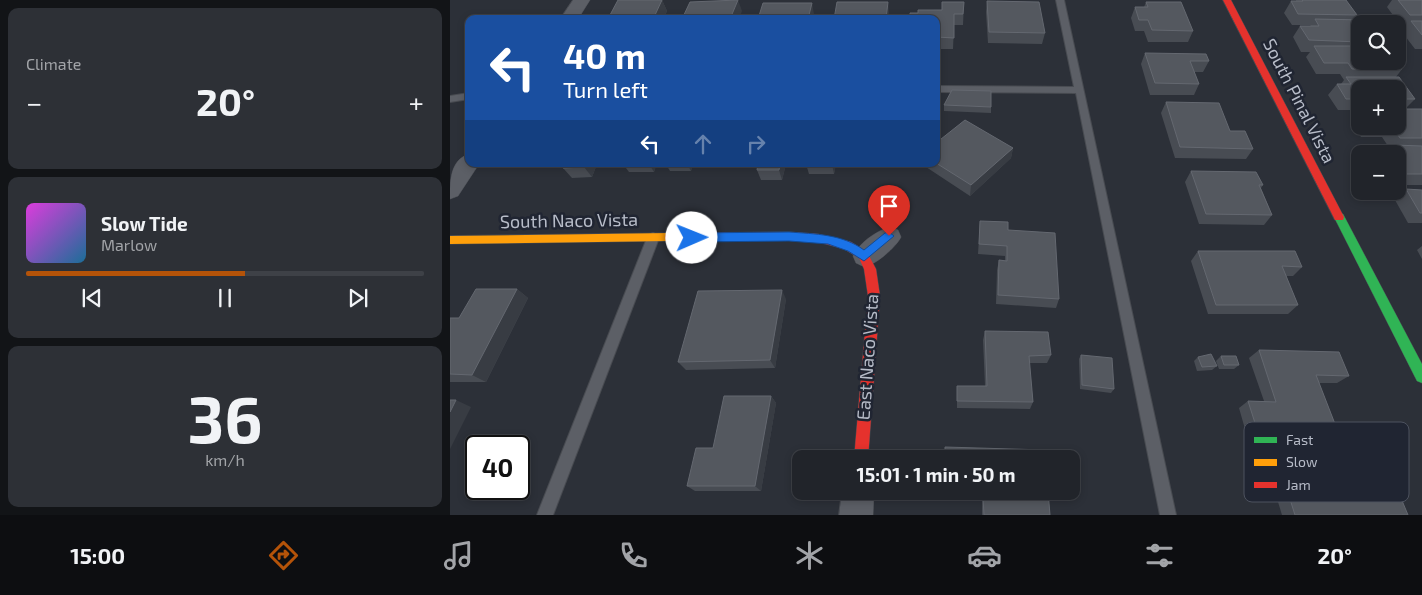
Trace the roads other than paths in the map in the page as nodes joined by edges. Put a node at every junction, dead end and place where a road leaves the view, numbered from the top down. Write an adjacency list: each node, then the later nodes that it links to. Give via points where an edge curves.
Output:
1 (582, 0): 4 (street)
2 (1060, 0): 6 (lane)
3 (1227, 0): 15 (street, South Pinal Vista)
4 (571, 15)
5 (940, 89): 6 (lane)
6 (1080, 90): 20 (lane)
7 (465, 97): 8 (lane)
8 (450, 99)
9 (466, 167): 10 (street)
10 (450, 190)
11 (889, 236): 14 (street)
12 (653, 238): 13 (street, South Naco Vista); 14 (street, South Naco Vista, via 818,238 852,247); 18 (lane)
13 (450, 240)
14 (864, 256): 16 (street, East Naco Vista, via 874,296)
15 (1422, 377)
16 (862, 450)
17 (857, 500): 19 (street)
18 (545, 515)
19 (856, 515)
20 (1168, 515)

